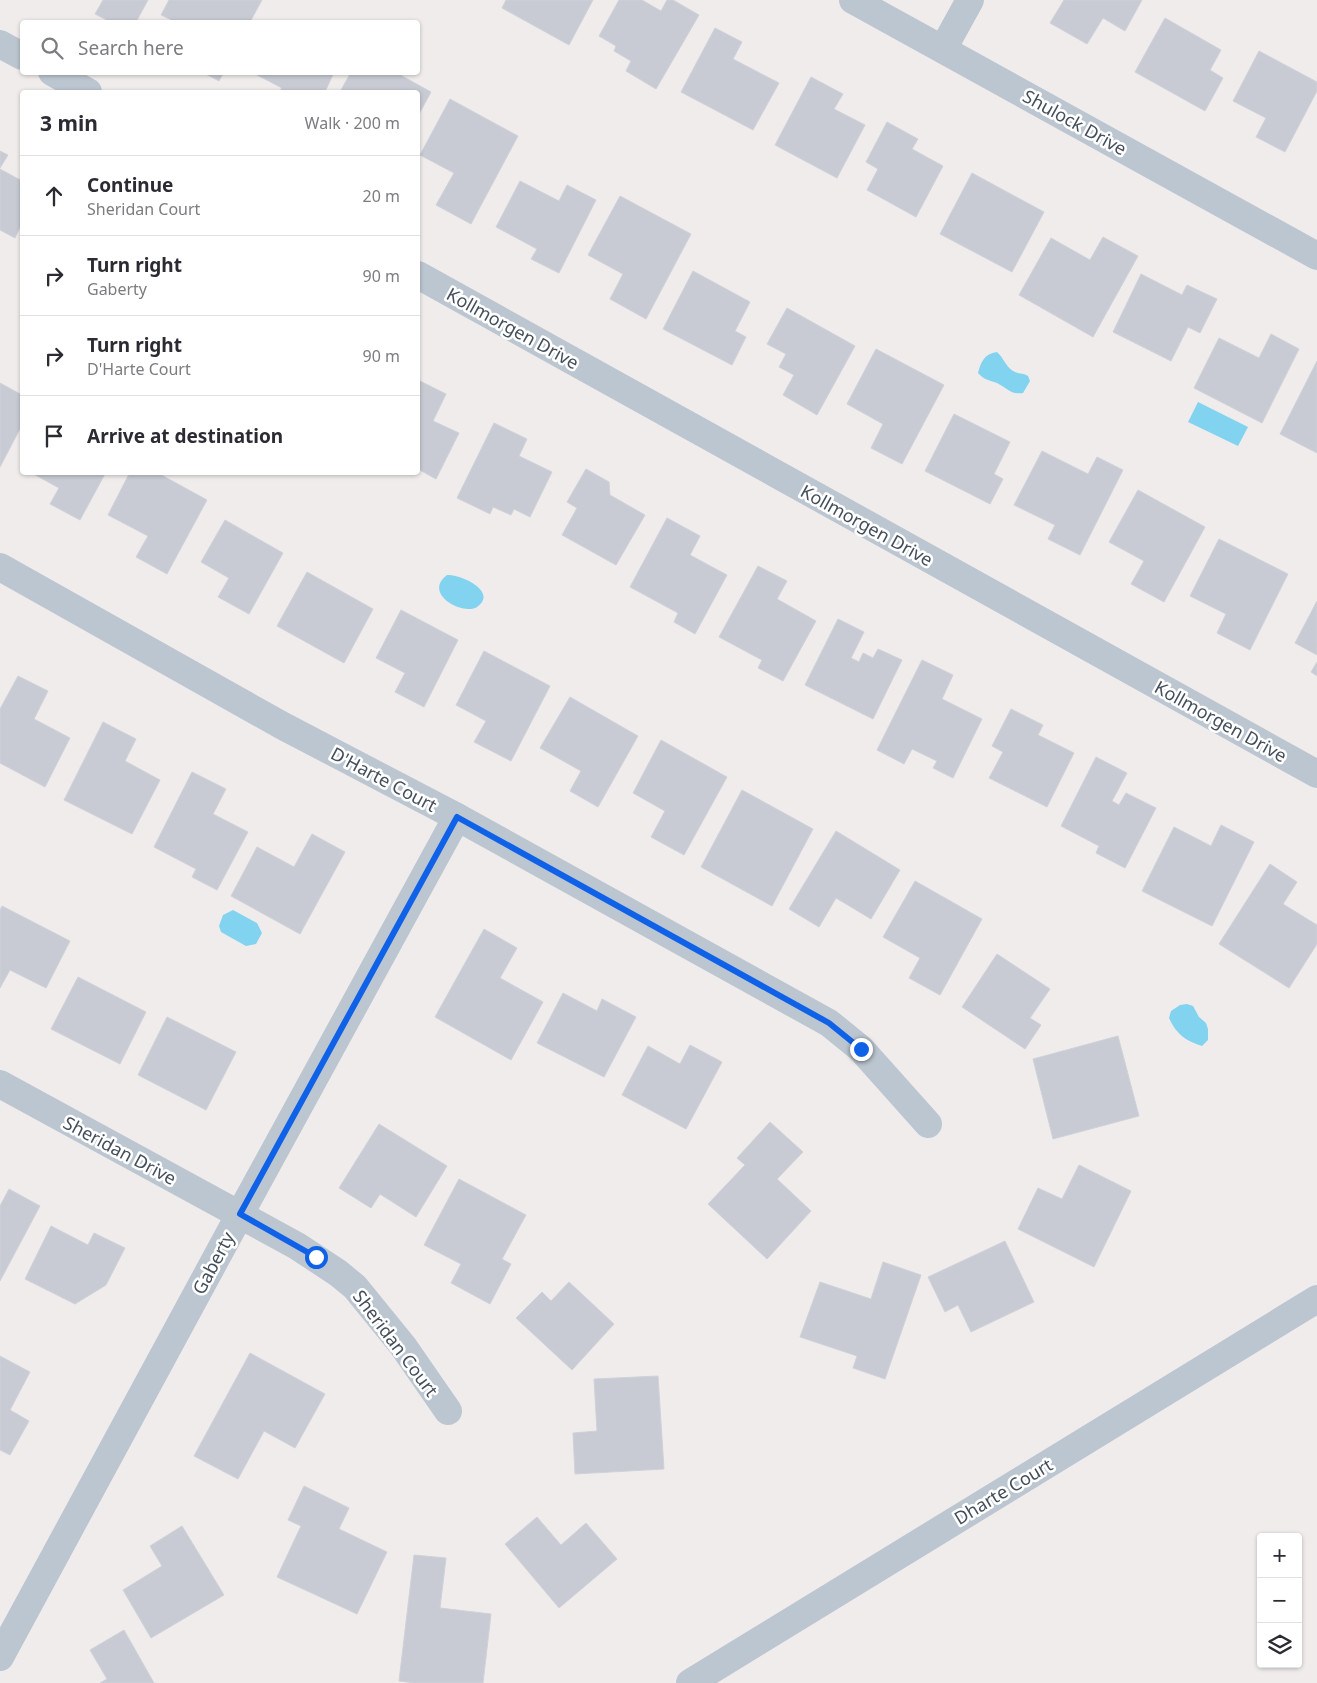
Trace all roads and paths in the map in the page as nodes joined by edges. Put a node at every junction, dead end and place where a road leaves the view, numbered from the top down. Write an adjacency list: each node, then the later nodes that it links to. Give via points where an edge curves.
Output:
1 (854, 0): 4 (street, Shulock Drive)
2 (970, 0): 4 (street)
3 (0, 44): 5 (street)
4 (943, 49): 8 (street, Shulock Drive)
5 (20, 55)
6 (57, 75): 7 (street)
7 (84, 90)
8 (1307, 250)
9 (420, 276): 11 (street, Kollmorgen Drive)
10 (0, 567): 12 (street, D'Harte Court, via 283,726)
11 (1317, 774)
12 (457, 817): 14 (street, D'Harte Court, via 829,1023 861,1049); 15 (street, Gaberty)
13 (0, 1084): 15 (street, Sheridan Drive)
14 (928, 1124)
15 (240, 1214): 17 (street, Sheridan Court, via 316,1257 355,1287 403,1346); 18 (street, Gaberty)
16 (1317, 1299): 19 (street, Dharte Court)
17 (448, 1411)
18 (0, 1657)
19 (690, 1683)

